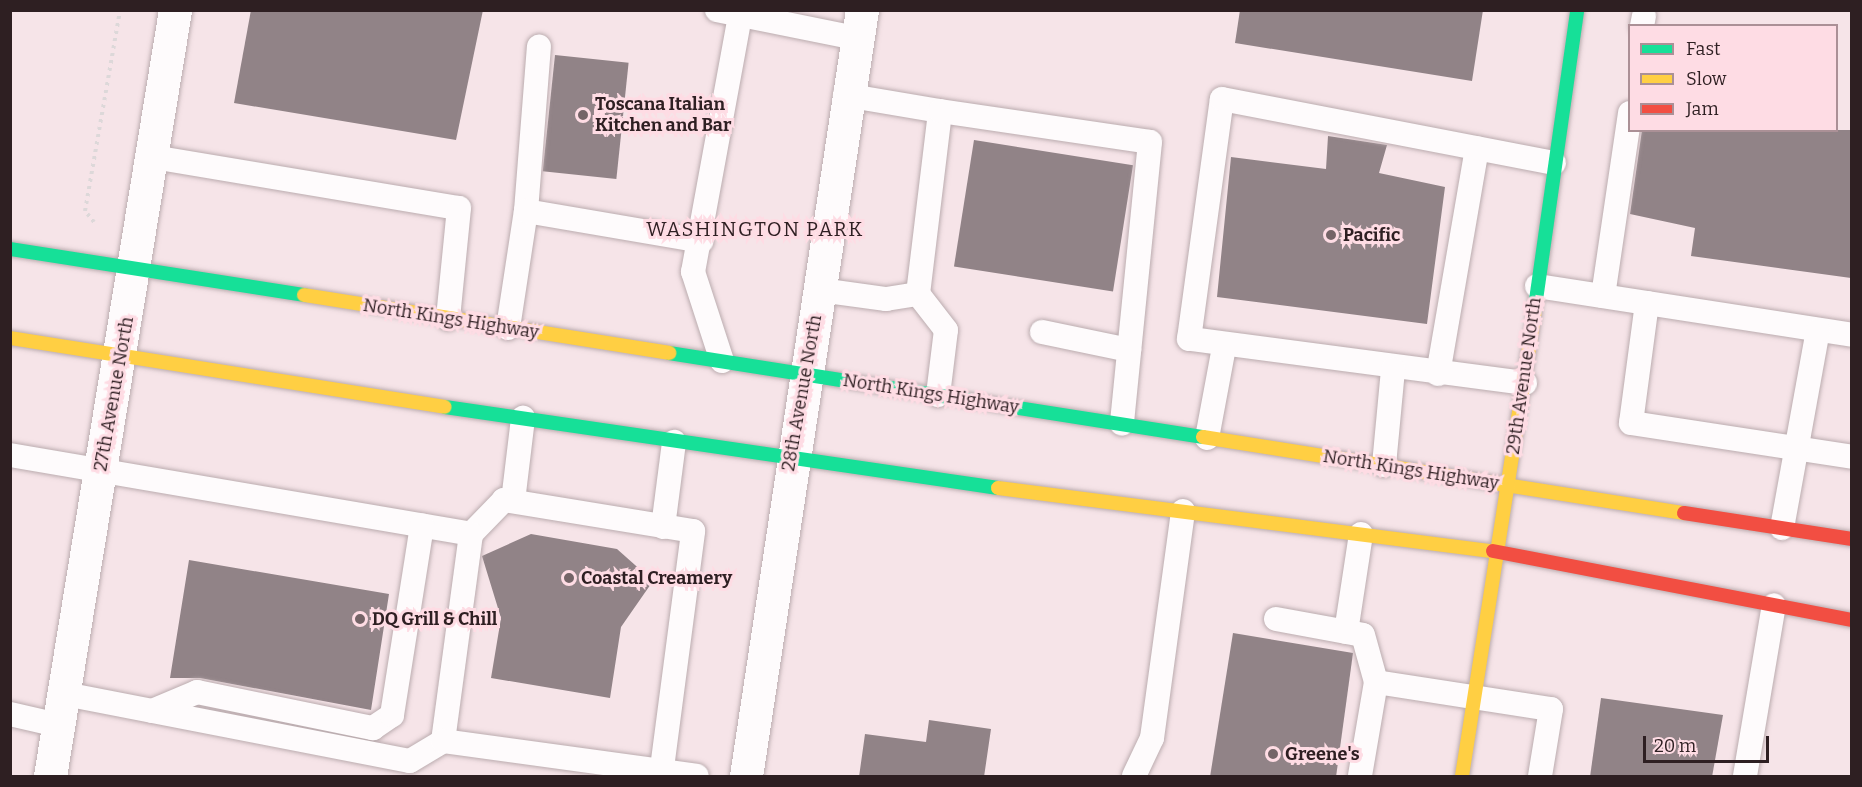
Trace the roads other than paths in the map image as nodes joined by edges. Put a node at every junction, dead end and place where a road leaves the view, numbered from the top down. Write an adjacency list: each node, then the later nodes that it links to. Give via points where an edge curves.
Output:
1 (175, 10): 10 (street, 27th Avenue North)
2 (1577, 10): 11 (main road, 29th Avenue North)
3 (729, 13): 4 (lane); 13 (lane)
4 (859, 24): 6 (street, 28th Avenue North)
5 (539, 47): 12 (lane)
6 (845, 95): 7 (lane); 17 (street, 28th Avenue North)
7 (940, 111): 18 (lane); 28 (lane, via 1150,142)
8 (1628, 120): 19 (lane)
9 (1477, 148): 11 (lane); 27 (lane, via 1222,99 1189,339); 32 (lane)
10 (153, 157): 15 (street, 27th Avenue North); 21 (lane, via 459,208)
11 (1554, 163): 16 (main road, 29th Avenue North)
12 (526, 212): 13 (lane); 22 (lane)
13 (702, 241): 30 (lane, via 693,273)
14 (10, 249): 15 (main road, North Kings Highway)
15 (135, 269): 21 (main road, North Kings Highway); 29 (street, 27th Avenue North)
16 (1537, 285): 19 (lane); 34 (main road, 29th Avenue North)
17 (820, 290): 18 (lane, via 886,299); 33 (street, 28th Avenue North)
18 (918, 294): 35 (lane, via 946,330)
19 (1603, 296): 20 (lane)
20 (1647, 303): 23 (lane); 40 (lane, via 1631,423)
21 (448, 318): 22 (main road, North Kings Highway)
22 (508, 328): 30 (main road, North Kings Highway)
23 (1818, 330): 25 (lane); 40 (lane)
24 (1042, 332): 28 (lane)
25 (1851, 335)
26 (10, 338): 29 (main road)
27 (1224, 347): 31 (lane); 38 (lane)
28 (1129, 350): 37 (lane)
29 (122, 354): 36 (main road); 45 (street, 27th Avenue North)
30 (722, 361): 33 (main road, North Kings Highway)
31 (1393, 369): 32 (lane); 44 (lane)
32 (1438, 374): 34 (lane)
33 (807, 375): 35 (main road, North Kings Highway); 43 (street, 28th Avenue North)
34 (1525, 383): 46 (main road, 29th Avenue North)
35 (938, 395): 37 (main road, North Kings Highway)
36 (523, 418): 39 (main road); 47 (lane)
37 (1122, 424): 38 (main road, North Kings Highway)
38 (1207, 438): 44 (main road, North Kings Highway)
39 (674, 442): 43 (main road); 50 (lane)
40 (1796, 448): 42 (lane); 51 (lane)
41 (10, 455): 45 (lane)
42 (1851, 457)
43 (790, 461): 48 (main road); 69 (street, 28th Avenue North)
44 (1384, 465): 46 (main road, North Kings Highway)
45 (99, 470): 49 (lane); 62 (street, 27th Avenue North)
46 (1509, 485): 51 (main road, North Kings Highway); 55 (main road, 29th Avenue North)
47 (513, 501): 50 (lane); 52 (lane, via 504,500)
48 (1183, 510): 53 (main road); 70 (lane, via 1152,738)
49 (422, 525): 52 (lane); 63 (lane, via 392,715 374,728 197,693)
50 (663, 527): 66 (lane, via 693,531)
51 (1782, 528): 54 (main road, North Kings Highway)
52 (471, 534): 65 (lane)
53 (1361, 534): 55 (main road); 59 (lane)
54 (1851, 539)
55 (1501, 552): 56 (main road); 61 (main road, 29th Avenue North)
56 (1774, 605): 58 (main road); 74 (lane)
57 (1276, 619): 59 (lane)
58 (1851, 620)
59 (1346, 632): 60 (lane, via 1363,635)
60 (1376, 682): 61 (lane); 71 (lane)
61 (1476, 695): 72 (main road, 29th Avenue North); 73 (lane, via 1551,709)
62 (61, 709): 63 (lane); 64 (lane); 67 (street, 27th Avenue North)
63 (152, 711): 65 (lane, via 410,761)
64 (10, 714)
65 (443, 741): 66 (lane)
66 (662, 768): 68 (lane)
67 (50, 777)
68 (697, 777)
69 (746, 777)
70 (1134, 777)
71 (1360, 777)
72 (1462, 777)
73 (1540, 777)
74 (1745, 777)

